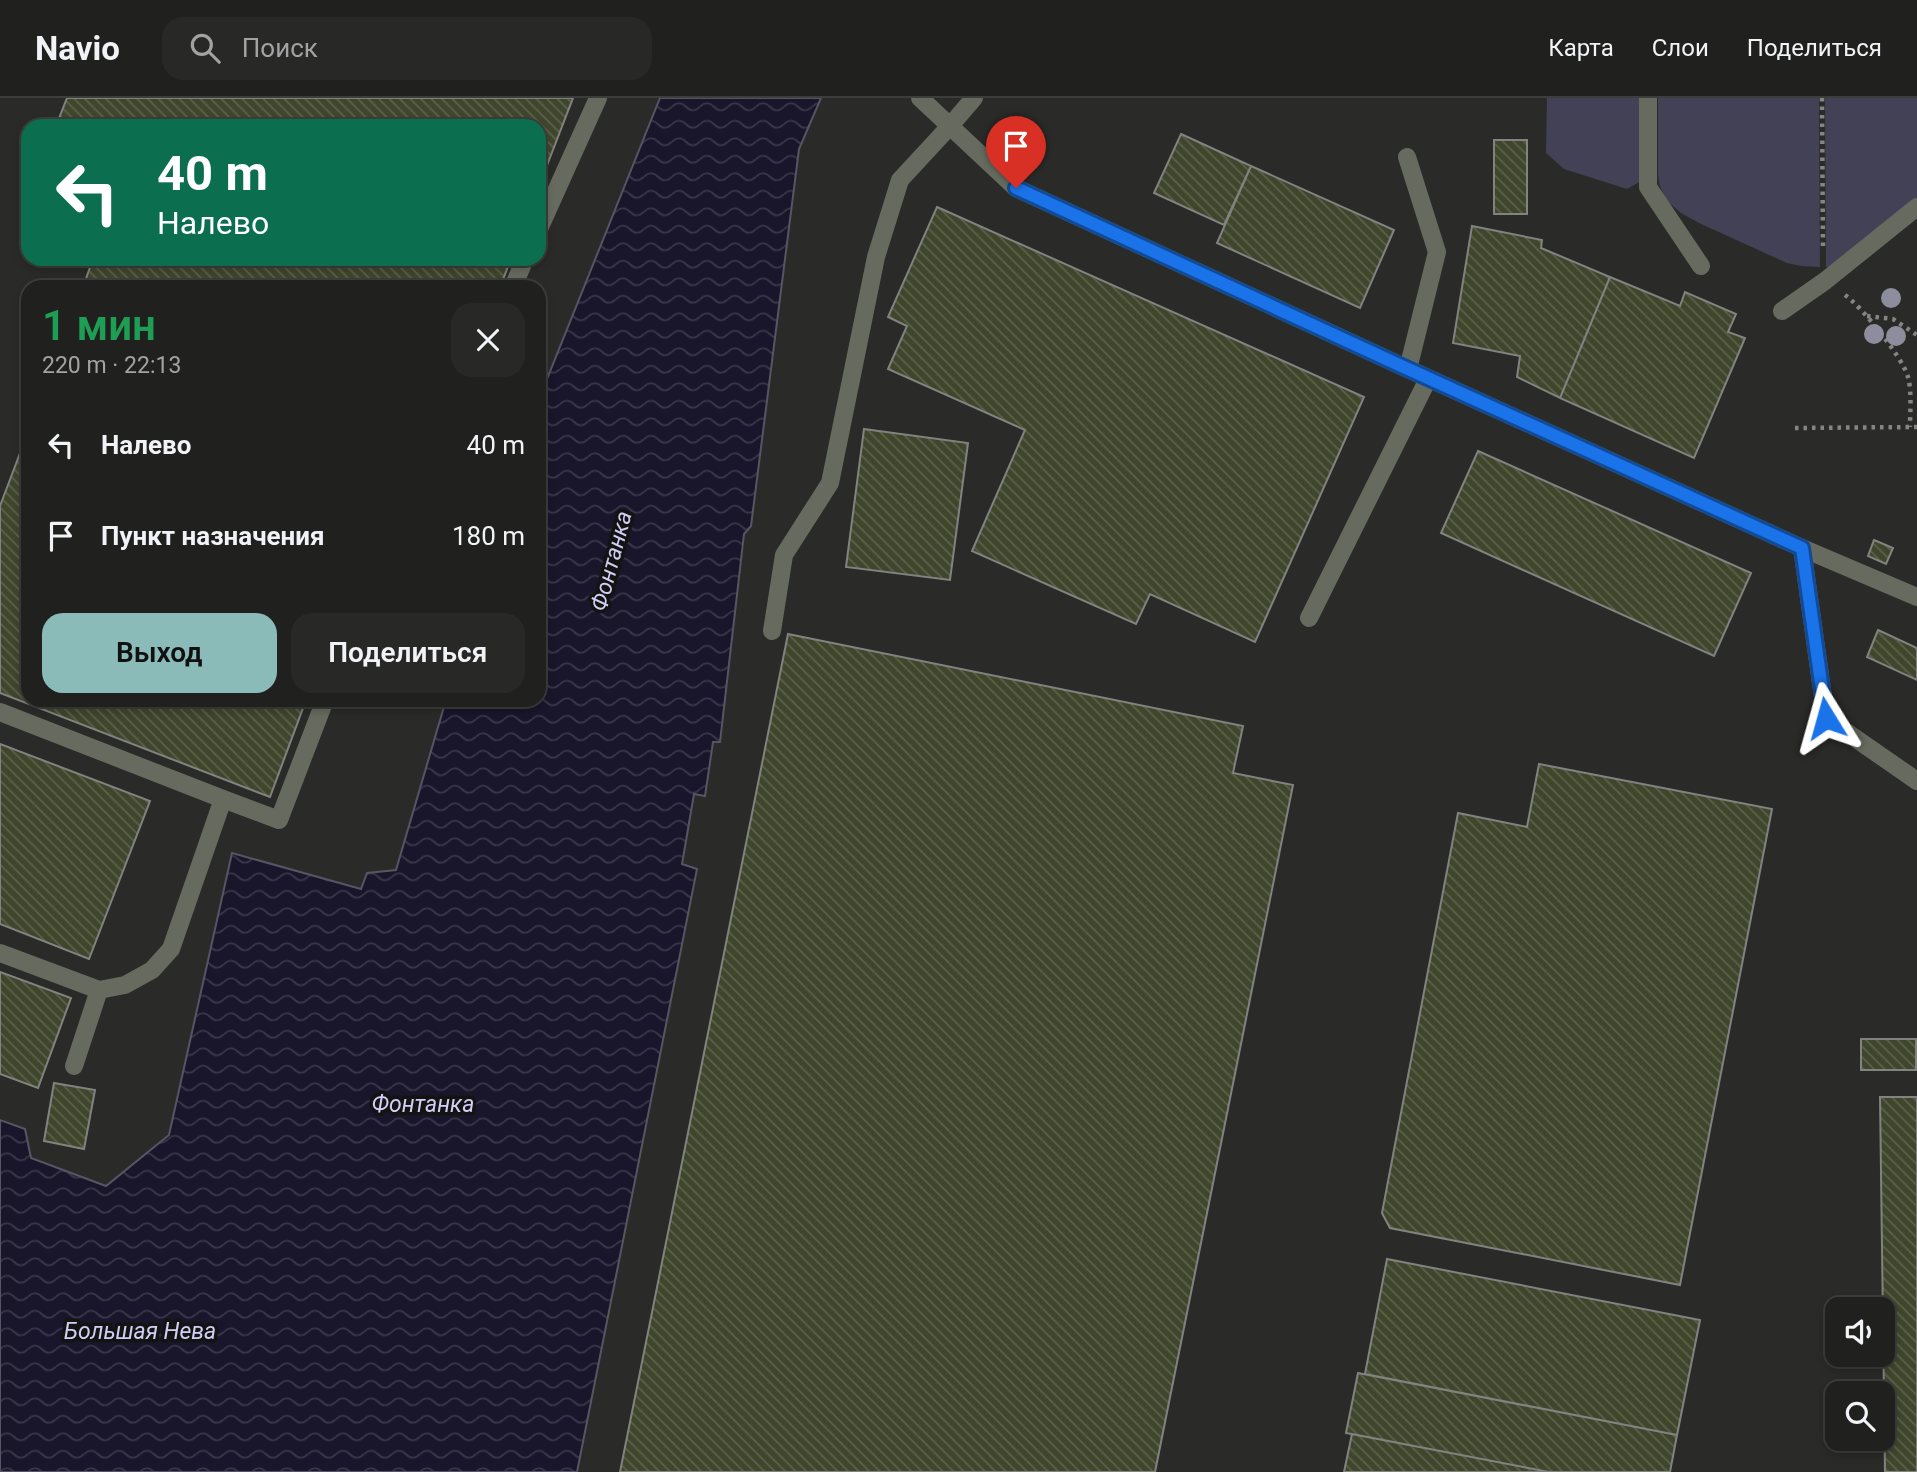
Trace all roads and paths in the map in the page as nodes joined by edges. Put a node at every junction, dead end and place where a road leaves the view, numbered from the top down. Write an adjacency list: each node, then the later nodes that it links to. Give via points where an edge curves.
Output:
1 (598, 98): 9 (street)
2 (920, 98): 6 (street)
3 (974, 98): 6 (street)
4 (1648, 98): 10 (street, via 1648,187)
5 (1822, 98): 11 (path)
6 (950, 126): 15 (street, via 1016,188); 23 (street, via 900,180 876,257 830,484 784,555)
7 (1407, 157): 15 (street, via 1437,252)
8 (1917, 207): 11 (street)
9 (546, 213)
10 (1701, 266)
11 (1825, 281): 12 (street); 13 (path)
12 (1782, 312)
13 (1866, 316): 14 (path, via 1893,318); 17 (path, via 1909,379)
14 (1917, 335)
15 (1408, 369): 16 (street)
16 (1428, 379): 20 (street); 22 (street)
17 (1910, 427): 18 (path); 19 (path)
18 (1917, 427)
19 (1795, 428)
20 (1802, 548): 21 (street); 26 (street, via 1826,718)
21 (1917, 597)
22 (1308, 618)
23 (772, 631)
24 (322, 707): 27 (street, via 279,820)
25 (0, 712): 27 (street)
26 (1917, 782)
27 (223, 799): 29 (street, via 170,949 152,970 125,985)
28 (0, 953): 29 (street)
29 (99, 990): 30 (street)
30 (74, 1066)

